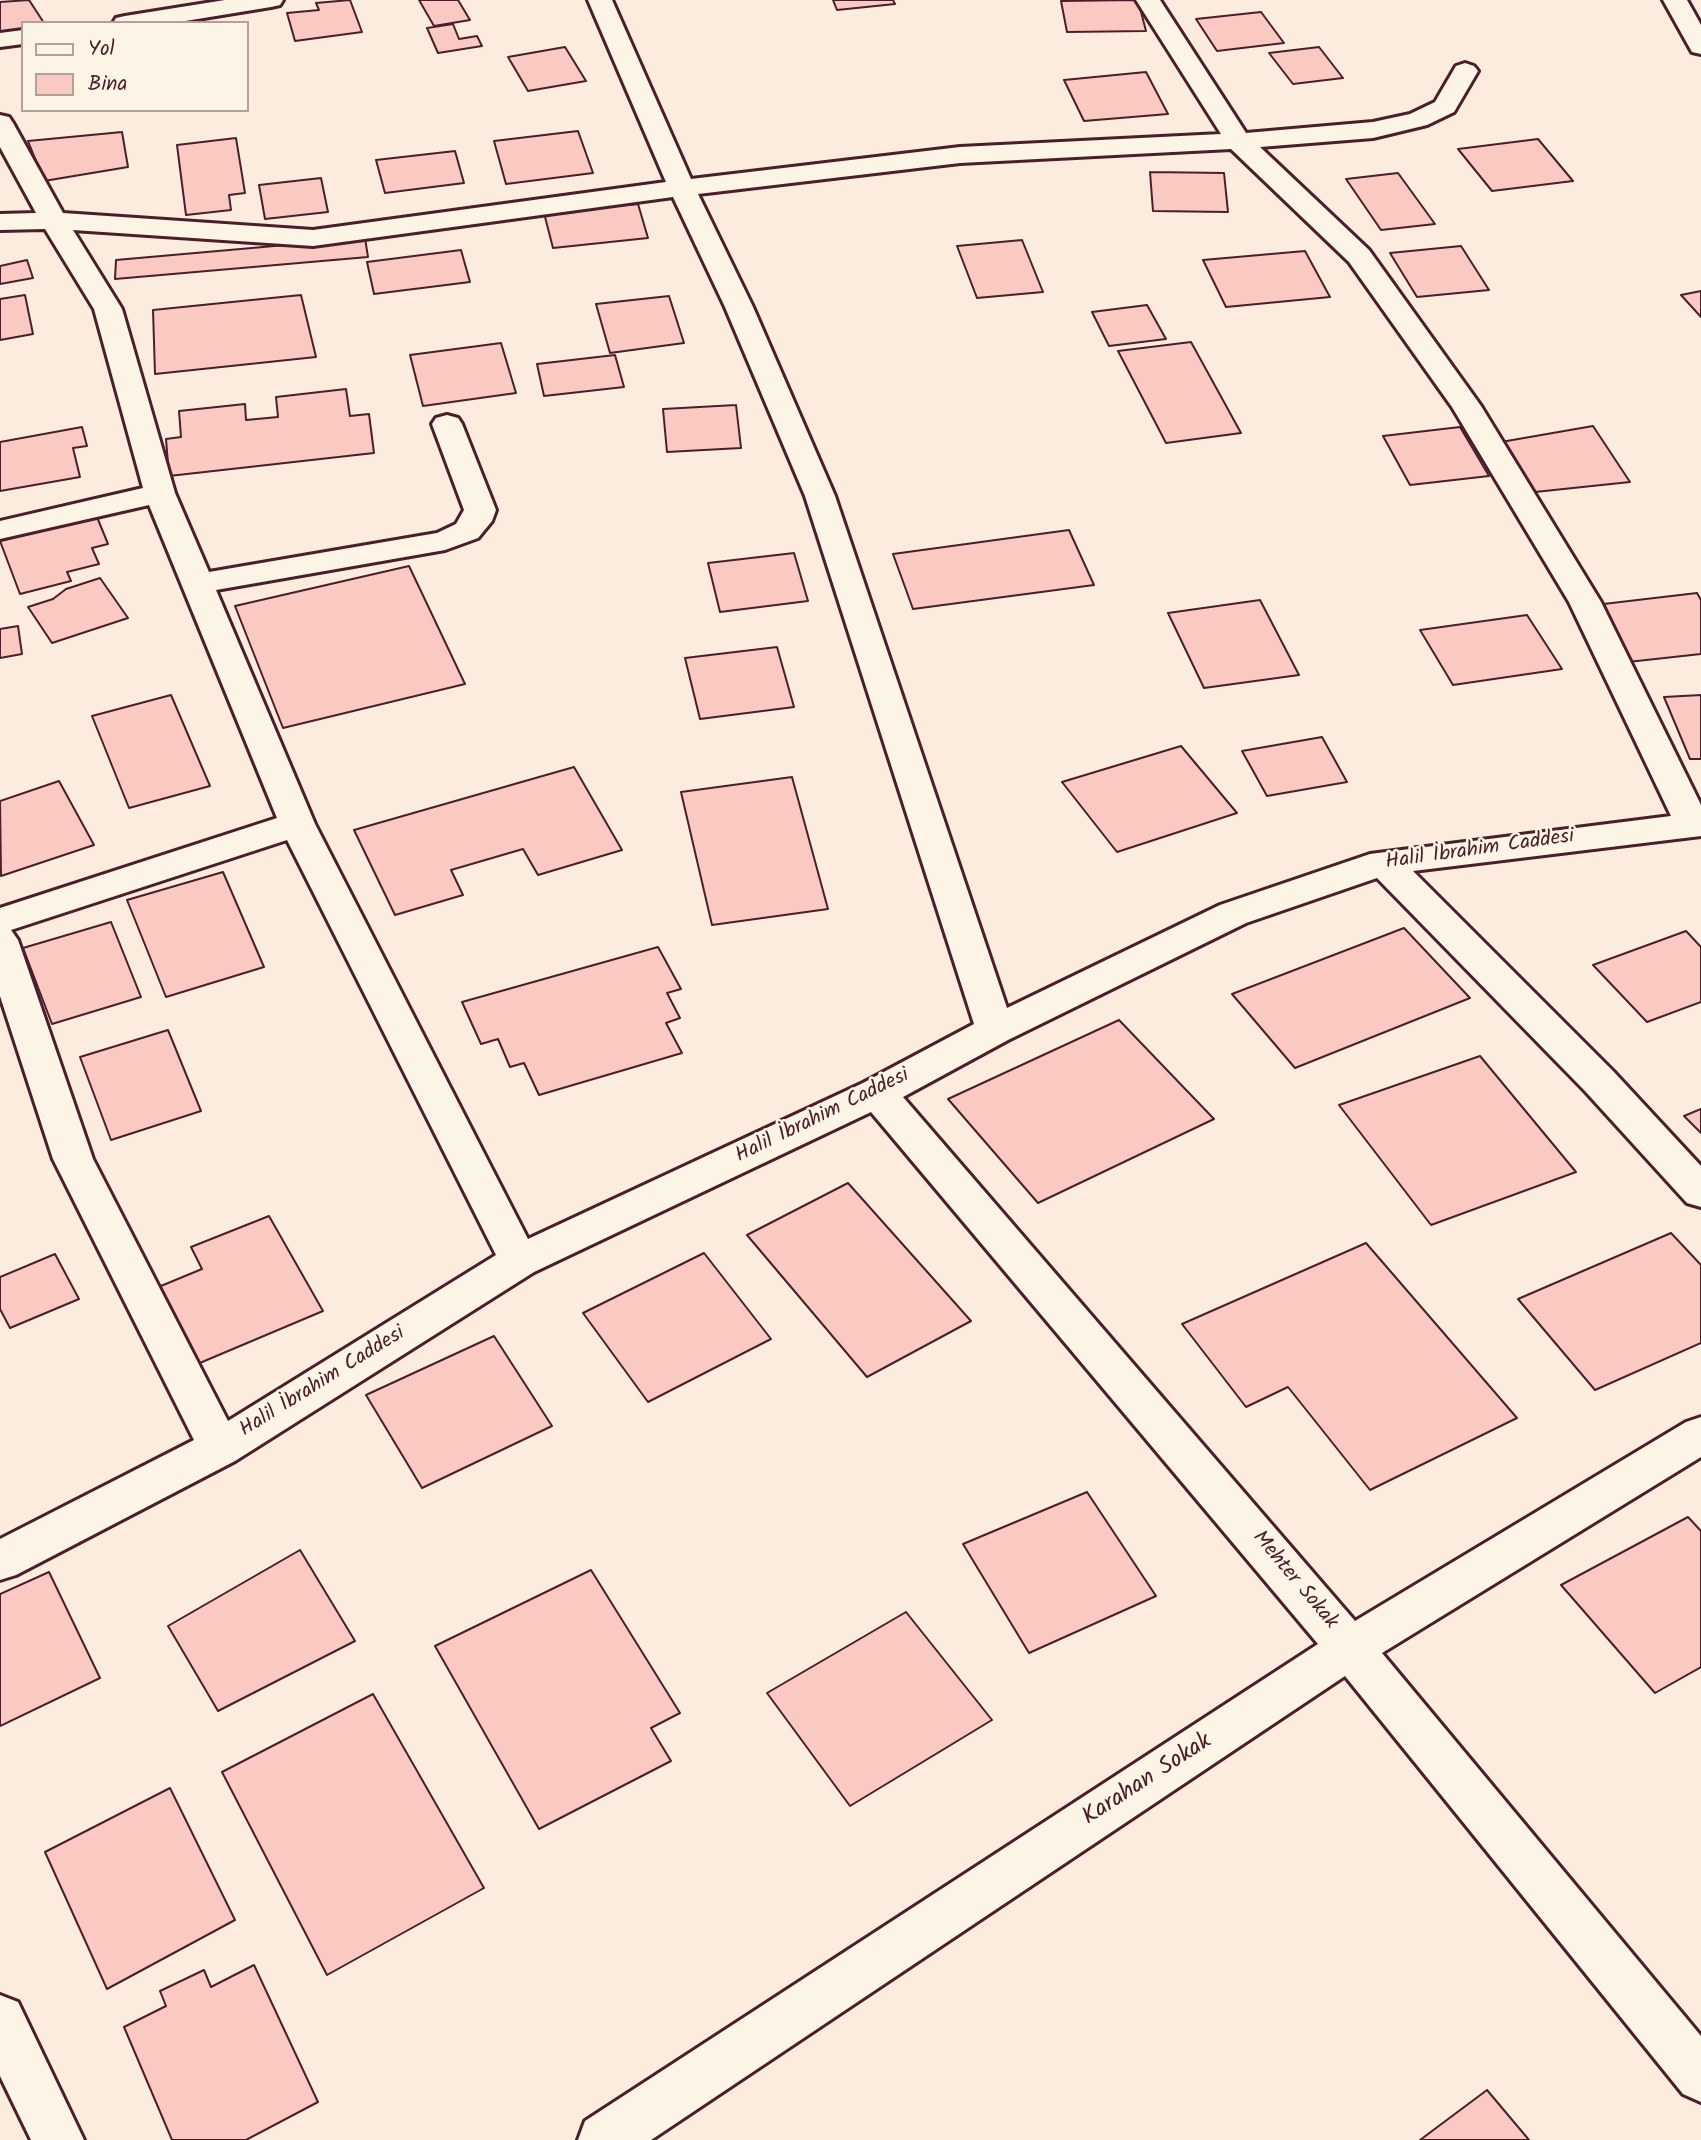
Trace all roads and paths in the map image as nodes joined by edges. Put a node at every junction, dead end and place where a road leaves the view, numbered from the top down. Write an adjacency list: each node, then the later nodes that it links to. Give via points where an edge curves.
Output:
1 (271, 0): 5 (street)
2 (600, 0): 13 (street)
3 (1148, 0): 12 (street)
4 (1675, 0): 9 (street)
5 (213, 5): 6 (street)
6 (135, 21)
7 (21, 37): 8 (street)
8 (0, 40)
9 (1701, 47)
10 (1465, 71): 12 (street, via 1445,107 1418,120 1373,130)
11 (0, 123): 14 (street)
12 (1238, 141): 13 (street, via 960,155); 20 (street, via 1359,256 1466,406 1585,602)
13 (682, 188): 14 (street, via 313,239); 25 (street, via 820,496)
14 (54, 221): 15 (street); 17 (street, via 108,309)
15 (0, 222)
16 (447, 424): 19 (street, via 480,510 467,531 431,544)
17 (160, 493): 18 (street); 19 (street)
18 (0, 530)
19 (197, 584): 21 (street)
20 (1696, 823): 22 (street, Halil İbrahim Caddesi)
21 (297, 824): 23 (street); 28 (street)
22 (1383, 863): 25 (street, Halil İbrahim Caddesi, via 1233,915); 27 (street, via 1599,1081)
23 (0, 921)
24 (0, 940): 30 (street, via 73,1158)
25 (995, 1030): 26 (street, Halil İbrahim Caddesi)
26 (877, 1093): 28 (street, Halil İbrahim Caddesi); 32 (street, Mehter Sokak)
27 (1701, 1192)
28 (519, 1261): 30 (street, Halil İbrahim Caddesi)
29 (1701, 1435): 32 (street, Karahan Sokak)
30 (220, 1448): 31 (street, Halil İbrahim Caddesi)
31 (0, 1561)
32 (1350, 1648): 34 (street, Mehter Sokak); 36 (street, Karahan Sokak)
33 (0, 2020): 35 (street)
34 (1701, 2076)
35 (58, 2140)
36 (604, 2140)

